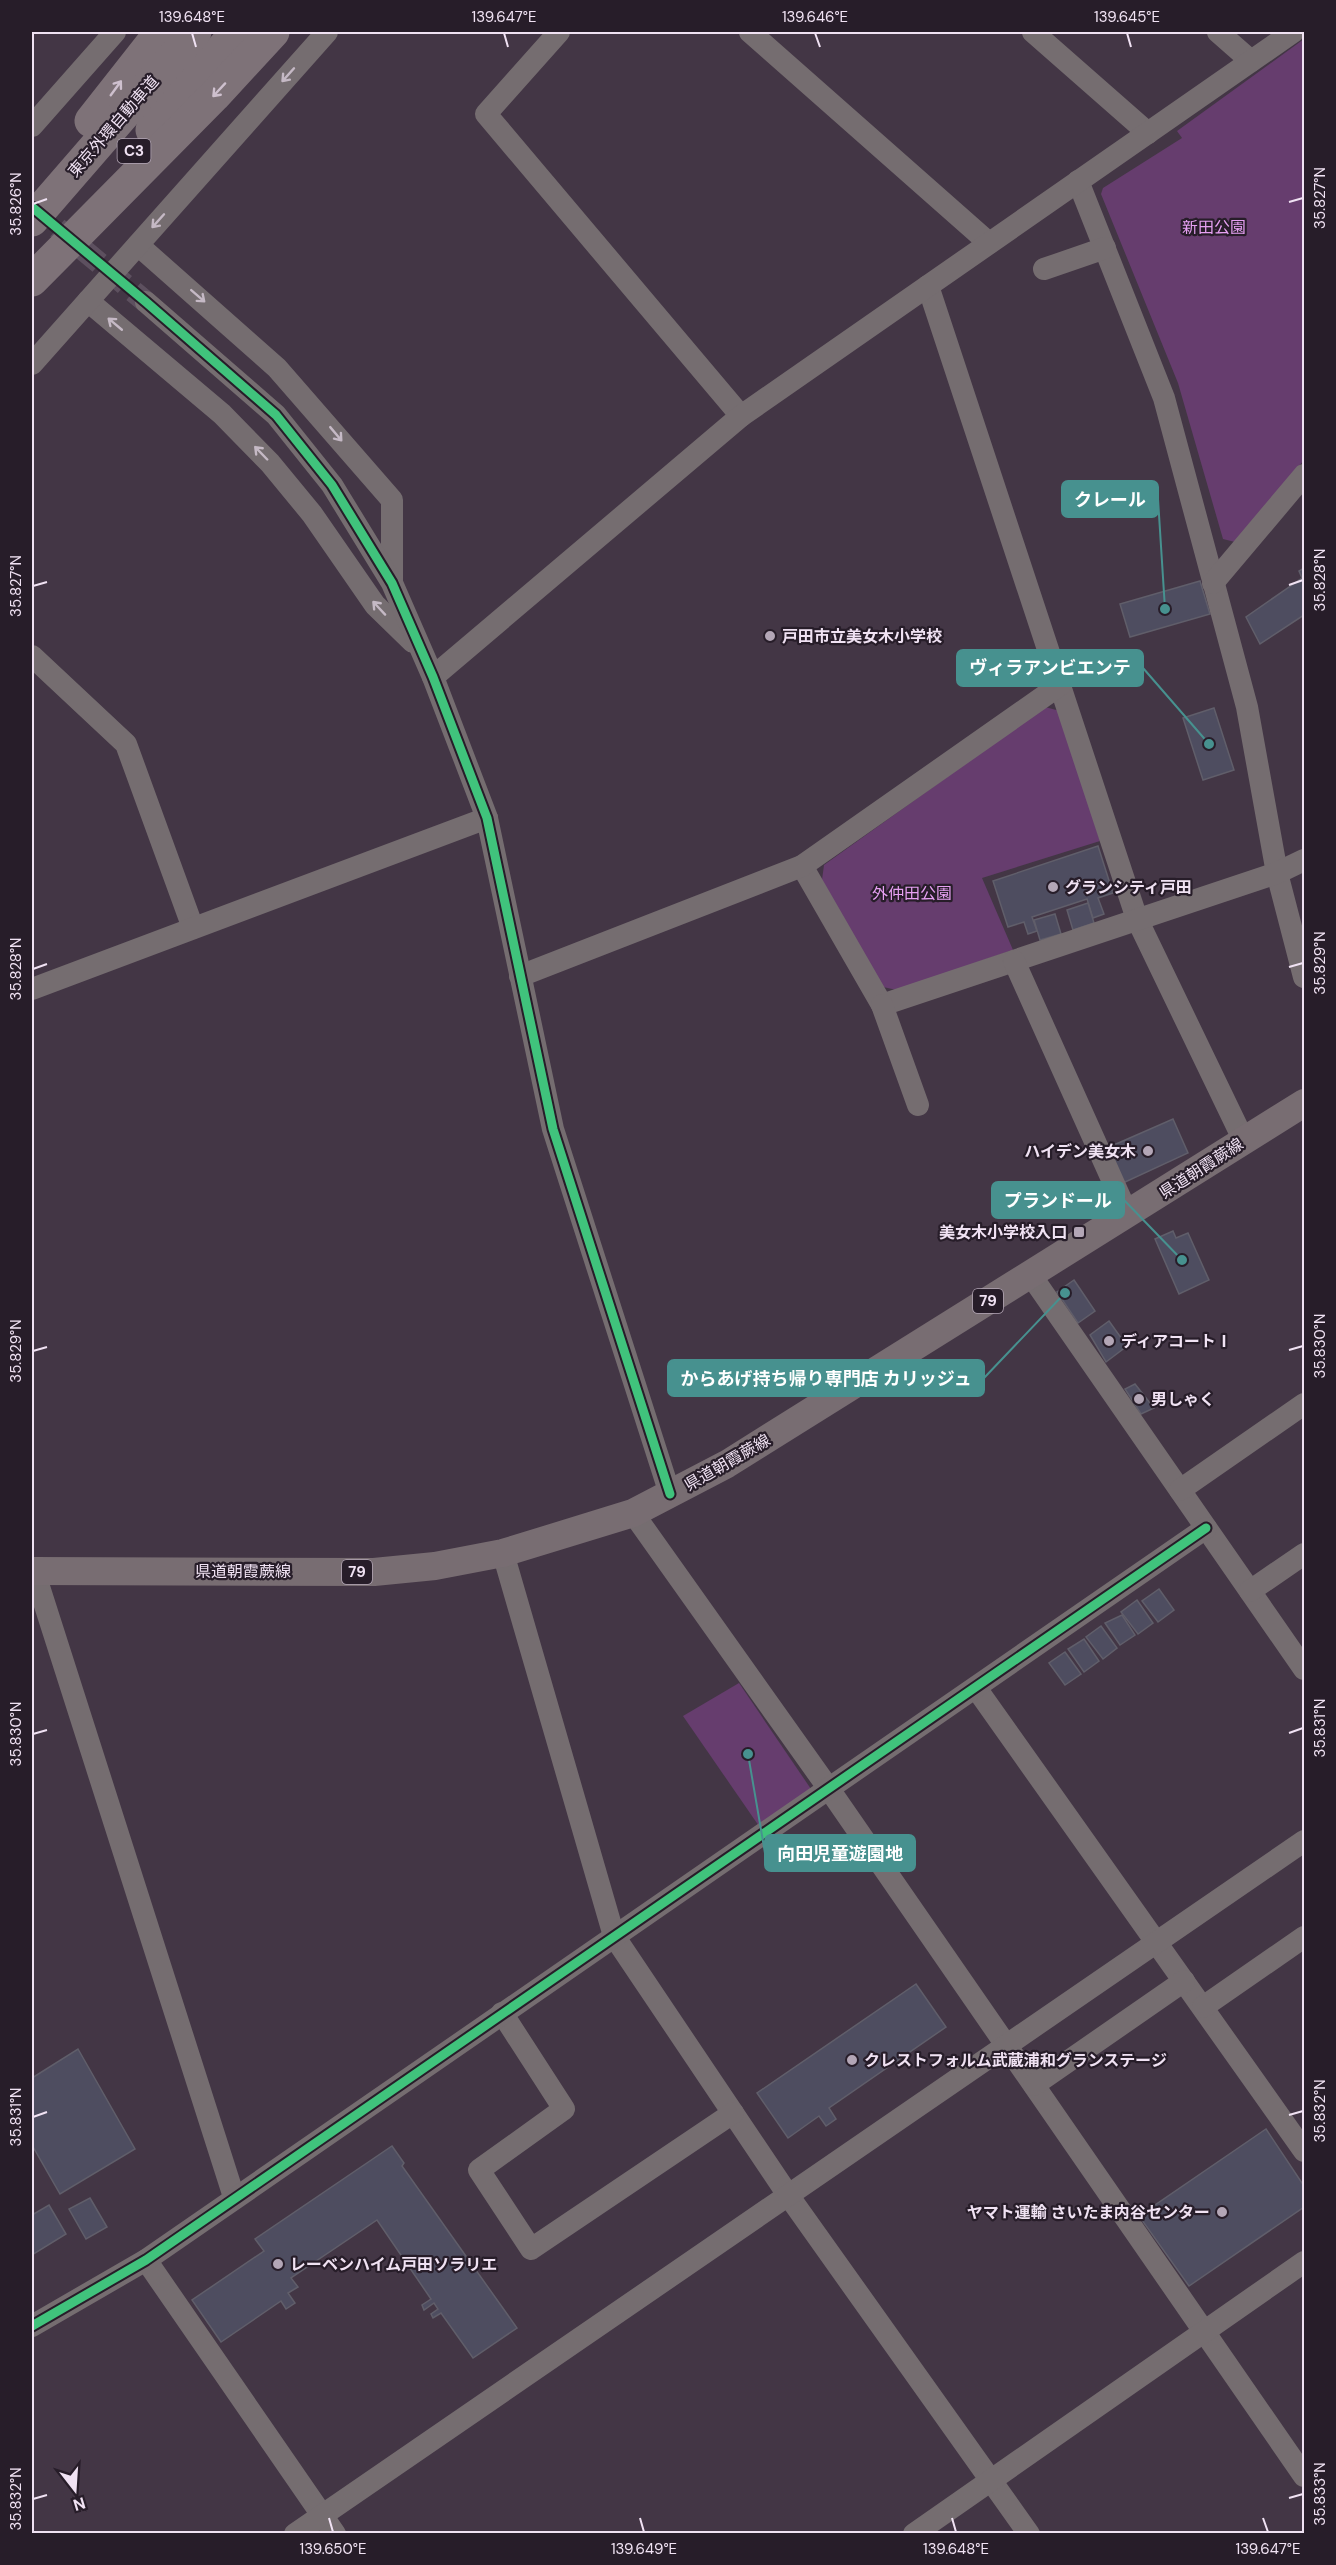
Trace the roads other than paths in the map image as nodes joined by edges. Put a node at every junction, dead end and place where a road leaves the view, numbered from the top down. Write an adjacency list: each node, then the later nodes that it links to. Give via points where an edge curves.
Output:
1 (115, 32): 13 (street)
2 (160, 32): 16 (highway, one-way to 2, bridge)
3 (195, 32): 17 (highway, 東京外環自動車道 / C3, bridge)
4 (237, 32): 22 (highway, 東京外環自動車道 / C3, bridge)
5 (273, 32): 23 (highway, one-way to 23, bridge)
6 (327, 32): 19 (street, one-way to 19)
7 (559, 32): 28 (street, via 486,114)
8 (750, 32): 18 (street)
9 (1033, 32): 14 (street)
10 (1218, 32): 12 (street)
11 (1293, 32): 12 (street)
12 (1251, 61): 14 (street)
13 (32, 126)
14 (1148, 133): 15 (street)
15 (1078, 181): 18 (street); 20 (street)
16 (32, 202)
17 (32, 220)
18 (989, 243): 24 (street)
19 (138, 245): 25 (street); 30 (street, one-way to 30, via 278,368 392,500)
20 (1105, 248): 21 (street); 31 (street, via 1164,398)
21 (1044, 269)
22 (32, 270)
23 (32, 279)
24 (928, 286): 28 (street); 35 (street)
25 (88, 301): 27 (street); 32 (street, one-way to 25, via 375,605 312,514 270,464 222,414)
26 (146, 302): 30 (street, via 276,415 332,485)
27 (32, 364)
28 (741, 416): 34 (street)
29 (1302, 485): 31 (street)
30 (392, 583): 32 (street)
31 (1214, 583): 39 (street, via 1247,707)
32 (421, 649): 34 (street)
33 (32, 656): 41 (street, via 126,744)
34 (433, 677): 36 (street)
35 (1060, 685): 38 (street); 40 (street)
36 (487, 818): 41 (street); 43 (street)
37 (1305, 860): 39 (street)
38 (802, 866): 43 (street); 46 (street)
39 (1277, 873): 40 (street); 44 (street)
40 (1137, 919): 42 (street); 49 (street)
41 (193, 928): 45 (street)
42 (1014, 961): 46 (street); 50 (street)
43 (520, 976): 54 (street, via 553,1129)
44 (1305, 977)
45 (32, 989)
46 (882, 1005): 48 (street)
47 (1305, 1103): 49 (main road, 県道朝霞蕨線 / 79)
48 (918, 1105)
49 (1244, 1141): 50 (main road, 県道朝霞蕨線 / 79)
50 (1128, 1215): 51 (main road, 県道朝霞蕨線 / 79)
51 (1030, 1275): 53 (street); 54 (main road, 県道朝霞蕨線 / 79, via 726,1464)
52 (1305, 1404): 53 (street)
53 (1180, 1490): 56 (street)
54 (670, 1494): 55 (main road, 県道朝霞蕨線 / 79)
55 (633, 1512): 57 (main road, 県道朝霞蕨線 / 79); 63 (street)
56 (1206, 1528): 60 (street); 62 (street)
57 (503, 1553): 59 (main road, 県道朝霞蕨線 / 79, via 374,1572); 65 (street)
58 (1305, 1554): 60 (street)
59 (33, 1571): 76 (street)
60 (1250, 1591): 61 (street)
61 (1305, 1669)
62 (976, 1688): 63 (street); 67 (street)
63 (829, 1789): 65 (street); 71 (street)
64 (1305, 1841): 67 (street)
65 (614, 1936): 70 (street); 73 (street)
66 (1305, 1937): 69 (street)
67 (1155, 1941): 68 (street); 71 (street)
68 (1184, 1981): 69 (street); 72 (street)
69 (1203, 2007): 74 (street)
70 (502, 2013): 73 (street, via 564,2109 479,2170 531,2249); 76 (street)
71 (1006, 2044): 72 (street); 75 (street)
72 (1034, 2085): 80 (street)
73 (733, 2113): 75 (street)
74 (1305, 2151)
75 (788, 2195): 82 (street); 83 (street)
76 (234, 2197): 77 (street)
77 (146, 2260): 79 (street); 83 (street)
78 (1305, 2262): 80 (street)
79 (32, 2326)
80 (1205, 2331): 81 (street); 82 (street)
81 (1305, 2475)
82 (991, 2480): 85 (street); 86 (street)
83 (329, 2524): 84 (street)
84 (295, 2534)
85 (914, 2534)
86 (1029, 2534)

